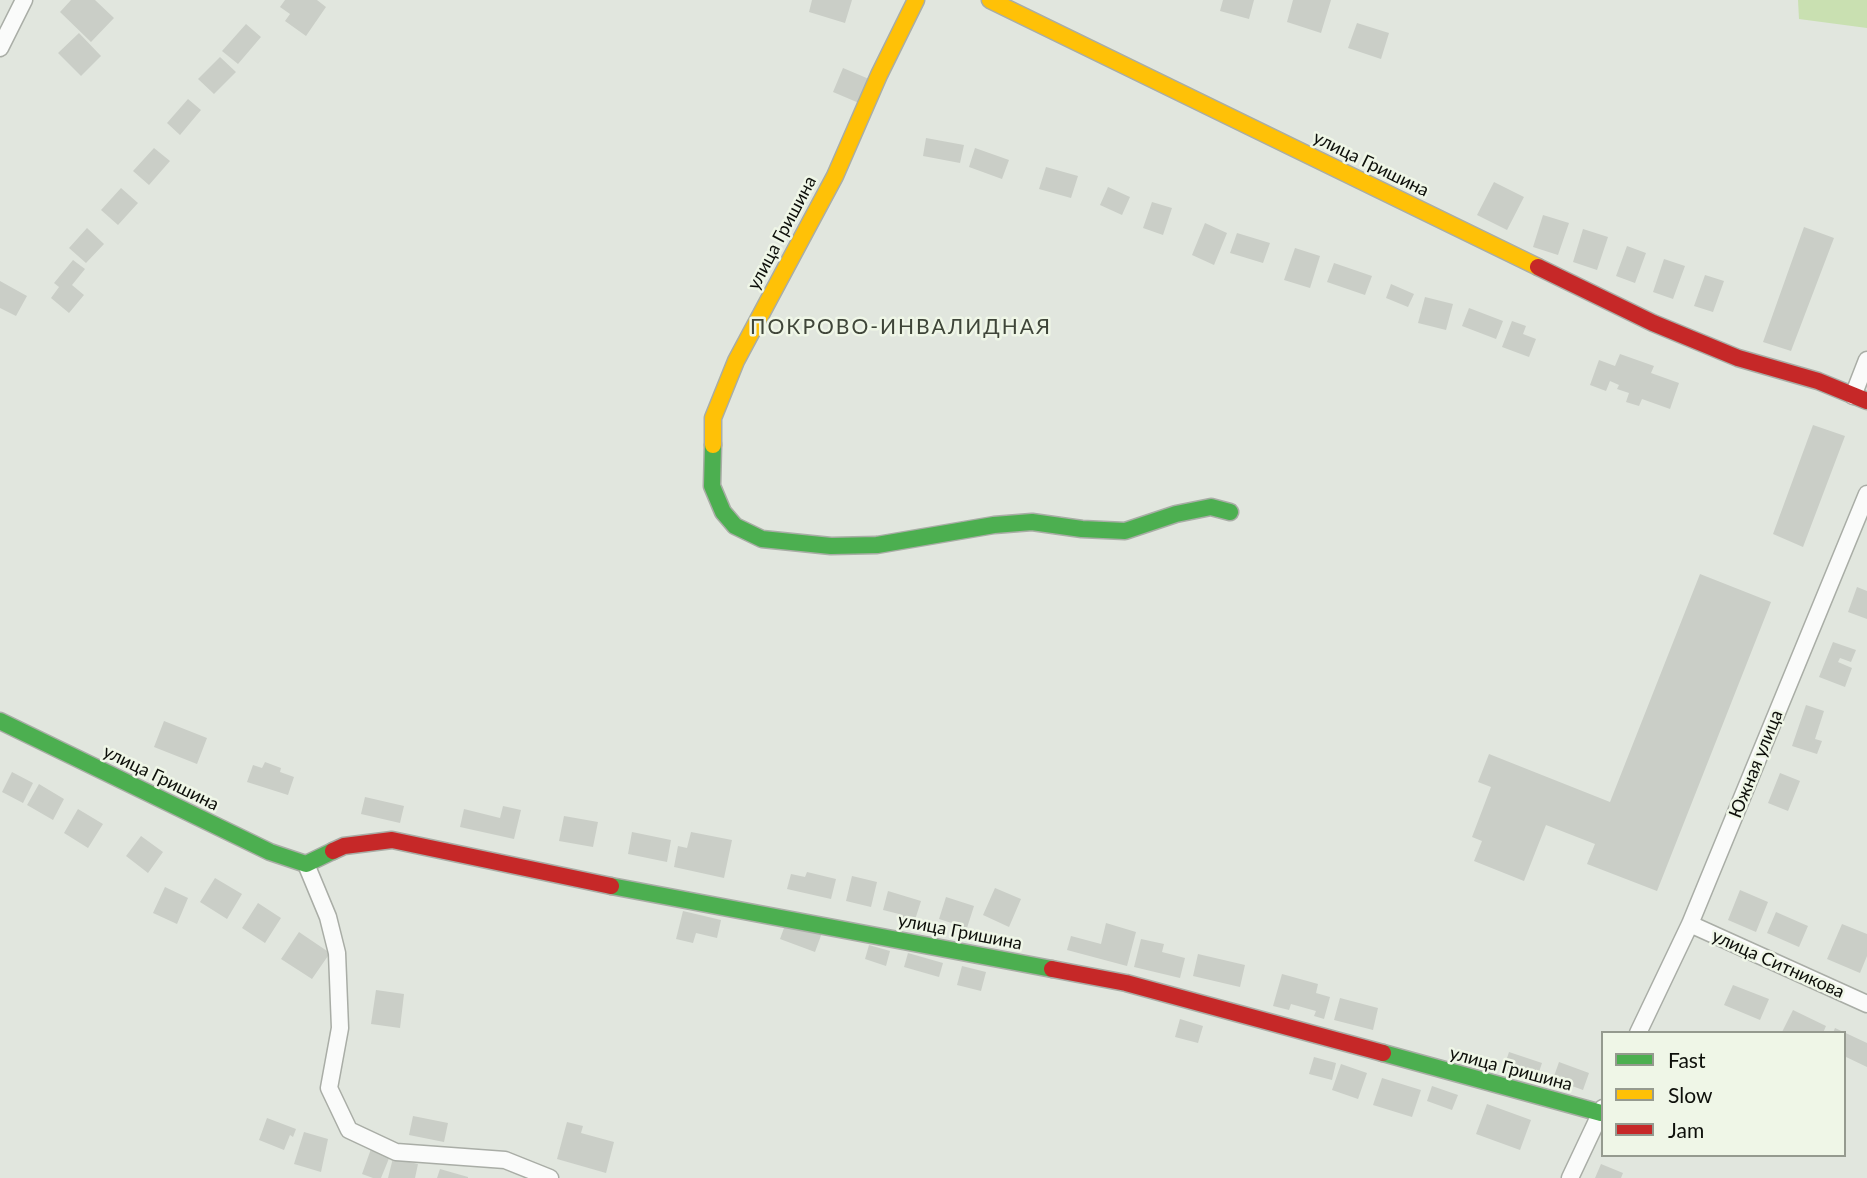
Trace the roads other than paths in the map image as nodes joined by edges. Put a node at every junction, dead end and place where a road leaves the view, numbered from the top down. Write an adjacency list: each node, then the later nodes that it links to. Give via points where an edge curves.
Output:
1 (24, 0): 4 (street)
2 (916, 0): 8 (street, улица Гришина, via 835,176 736,360 713,418 712,486 723,512 735,526 762,539 831,546 877,545 1032,522 1125,531 1212,507)
3 (990, 0): 6 (street, улица Гришина, via 1653,323 1738,358)
4 (0, 48)
5 (1867, 360): 6 (street)
6 (1860, 398)
7 (1867, 494): 11 (street, Южная улица)
8 (1230, 512)
9 (0, 721): 10 (street, улица Гришина, via 270,852)
10 (306, 864): 14 (street, улица Гришина, via 344,846 392,840 1126,984); 16 (street, via 328,916 337,953 340,1028 329,1088 349,1130 396,1152 505,1160)
11 (1690, 924): 12 (street, улица Ситникова); 13 (street, Южная улица)
12 (1867, 1004)
13 (1640, 1031)
14 (1601, 1111)
15 (1601, 1113): 17 (street)
16 (550, 1178)
17 (1570, 1178)

